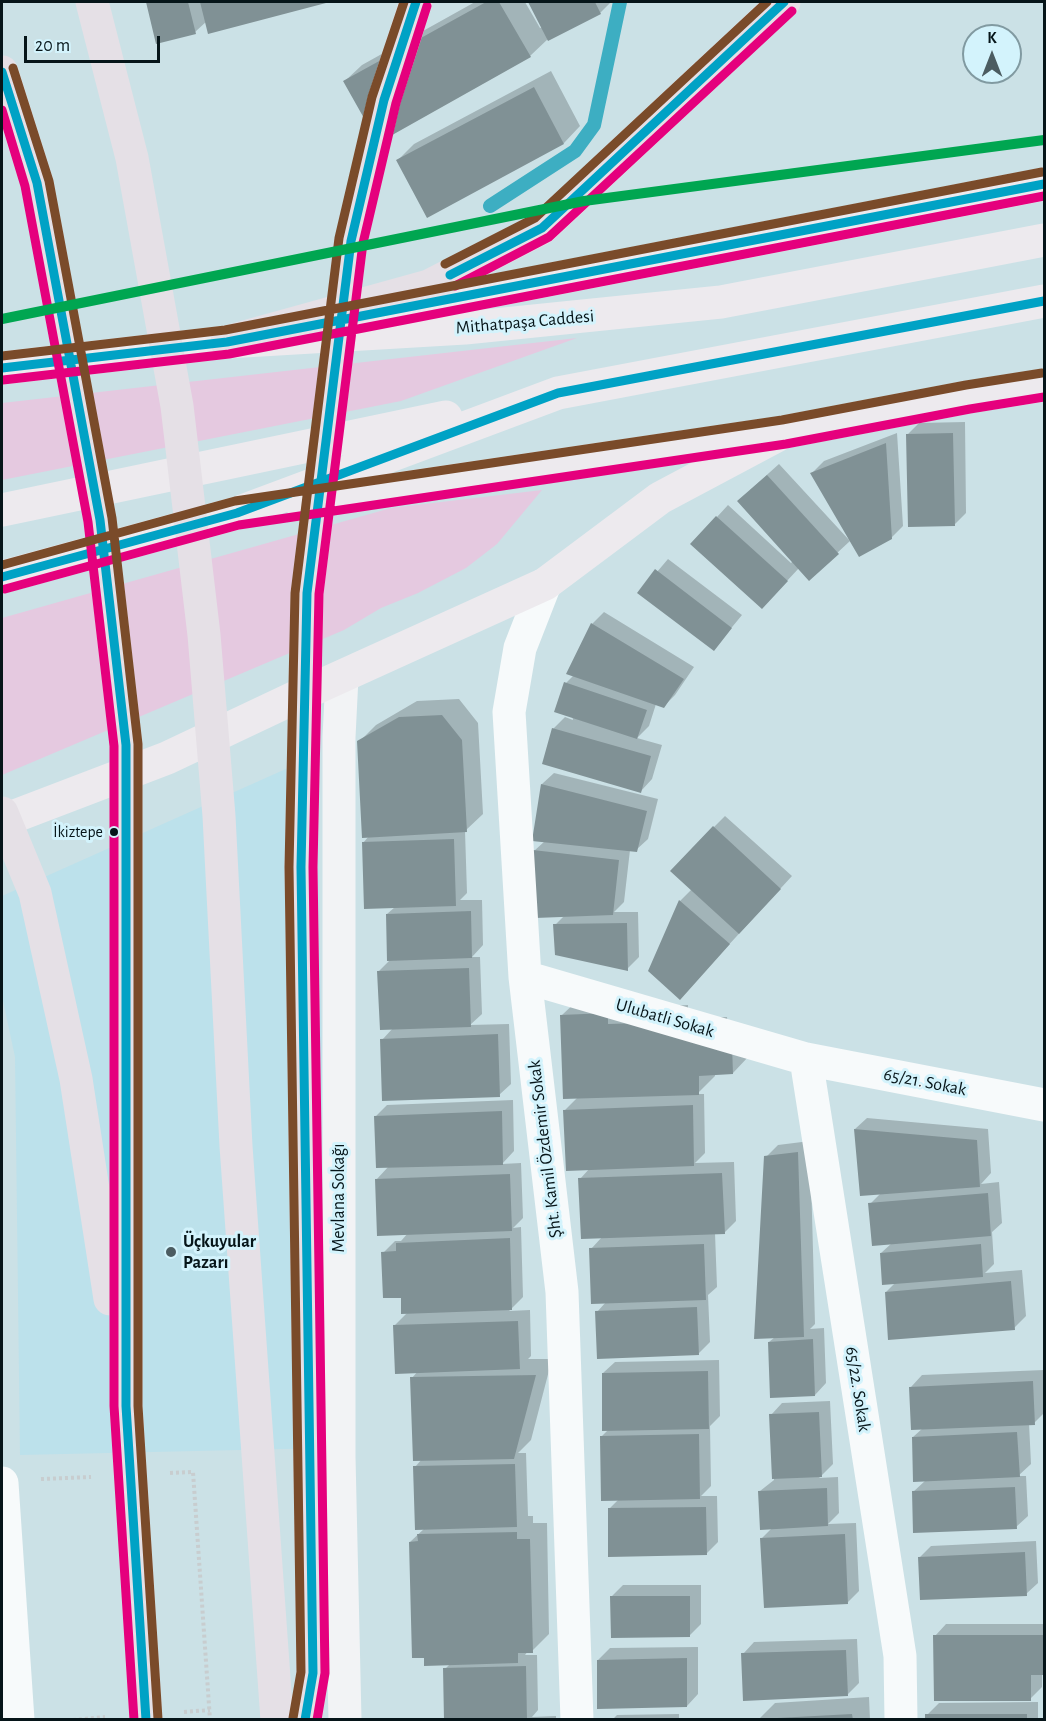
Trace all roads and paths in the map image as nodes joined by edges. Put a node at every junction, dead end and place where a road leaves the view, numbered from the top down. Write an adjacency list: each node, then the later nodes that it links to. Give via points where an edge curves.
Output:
1 (92, 2): 27 (highway, via 132,158 177,406 204,634)
2 (416, 2): 28 (highway, via 384,100 351,241 307,593 301,867 313,1673)
3 (784, 2): 8 (highway, via 542,228 429,285)
4 (2, 72): 23 (highway, via 37,183 95,497 126,745)
5 (1044, 184): 8 (main road)
6 (1044, 240): 8 (main road, Mithatpaşa Caddesi, via 721,302 465,328)
7 (1044, 301): 11 (main road)
8 (227, 342): 9 (main road, Mithatpaşa Caddesi)
9 (2, 368)
10 (1044, 385): 12 (main road)
11 (558, 393): 13 (main road); 14 (main road)
12 (784, 432): 14 (main road); 16 (main road, via 660,498)
13 (2, 510)
14 (237, 513): 15 (main road)
15 (2, 577)
16 (545, 584): 17 (main road); 20 (street, Şht. Kamil Özdemir Sokak, via 520,648 509,712)
17 (342, 677): 19 (main road, via 167,759); 29 (main road, Mevlana Sokağı, via 339,1457)
18 (2, 813): 23 (highway, via 35,893 76,1079)
19 (2, 821)
20 (525, 977): 21 (street, Ulubatli Sokak); 30 (street, Şht. Kamil Özdemir Sokak, via 562,1292)
21 (806, 1059): 22 (street, 65/21. Sokak); 31 (street, 65/22. Sokak, via 900,1656)
22 (1044, 1105)
23 (126, 1406): 26 (highway)
24 (2, 1483): 25 (street)
25 (18, 1719)
26 (146, 1719)
27 (277, 1719)
28 (305, 1719)
29 (345, 1719)
30 (576, 1719)
31 (901, 1719)

